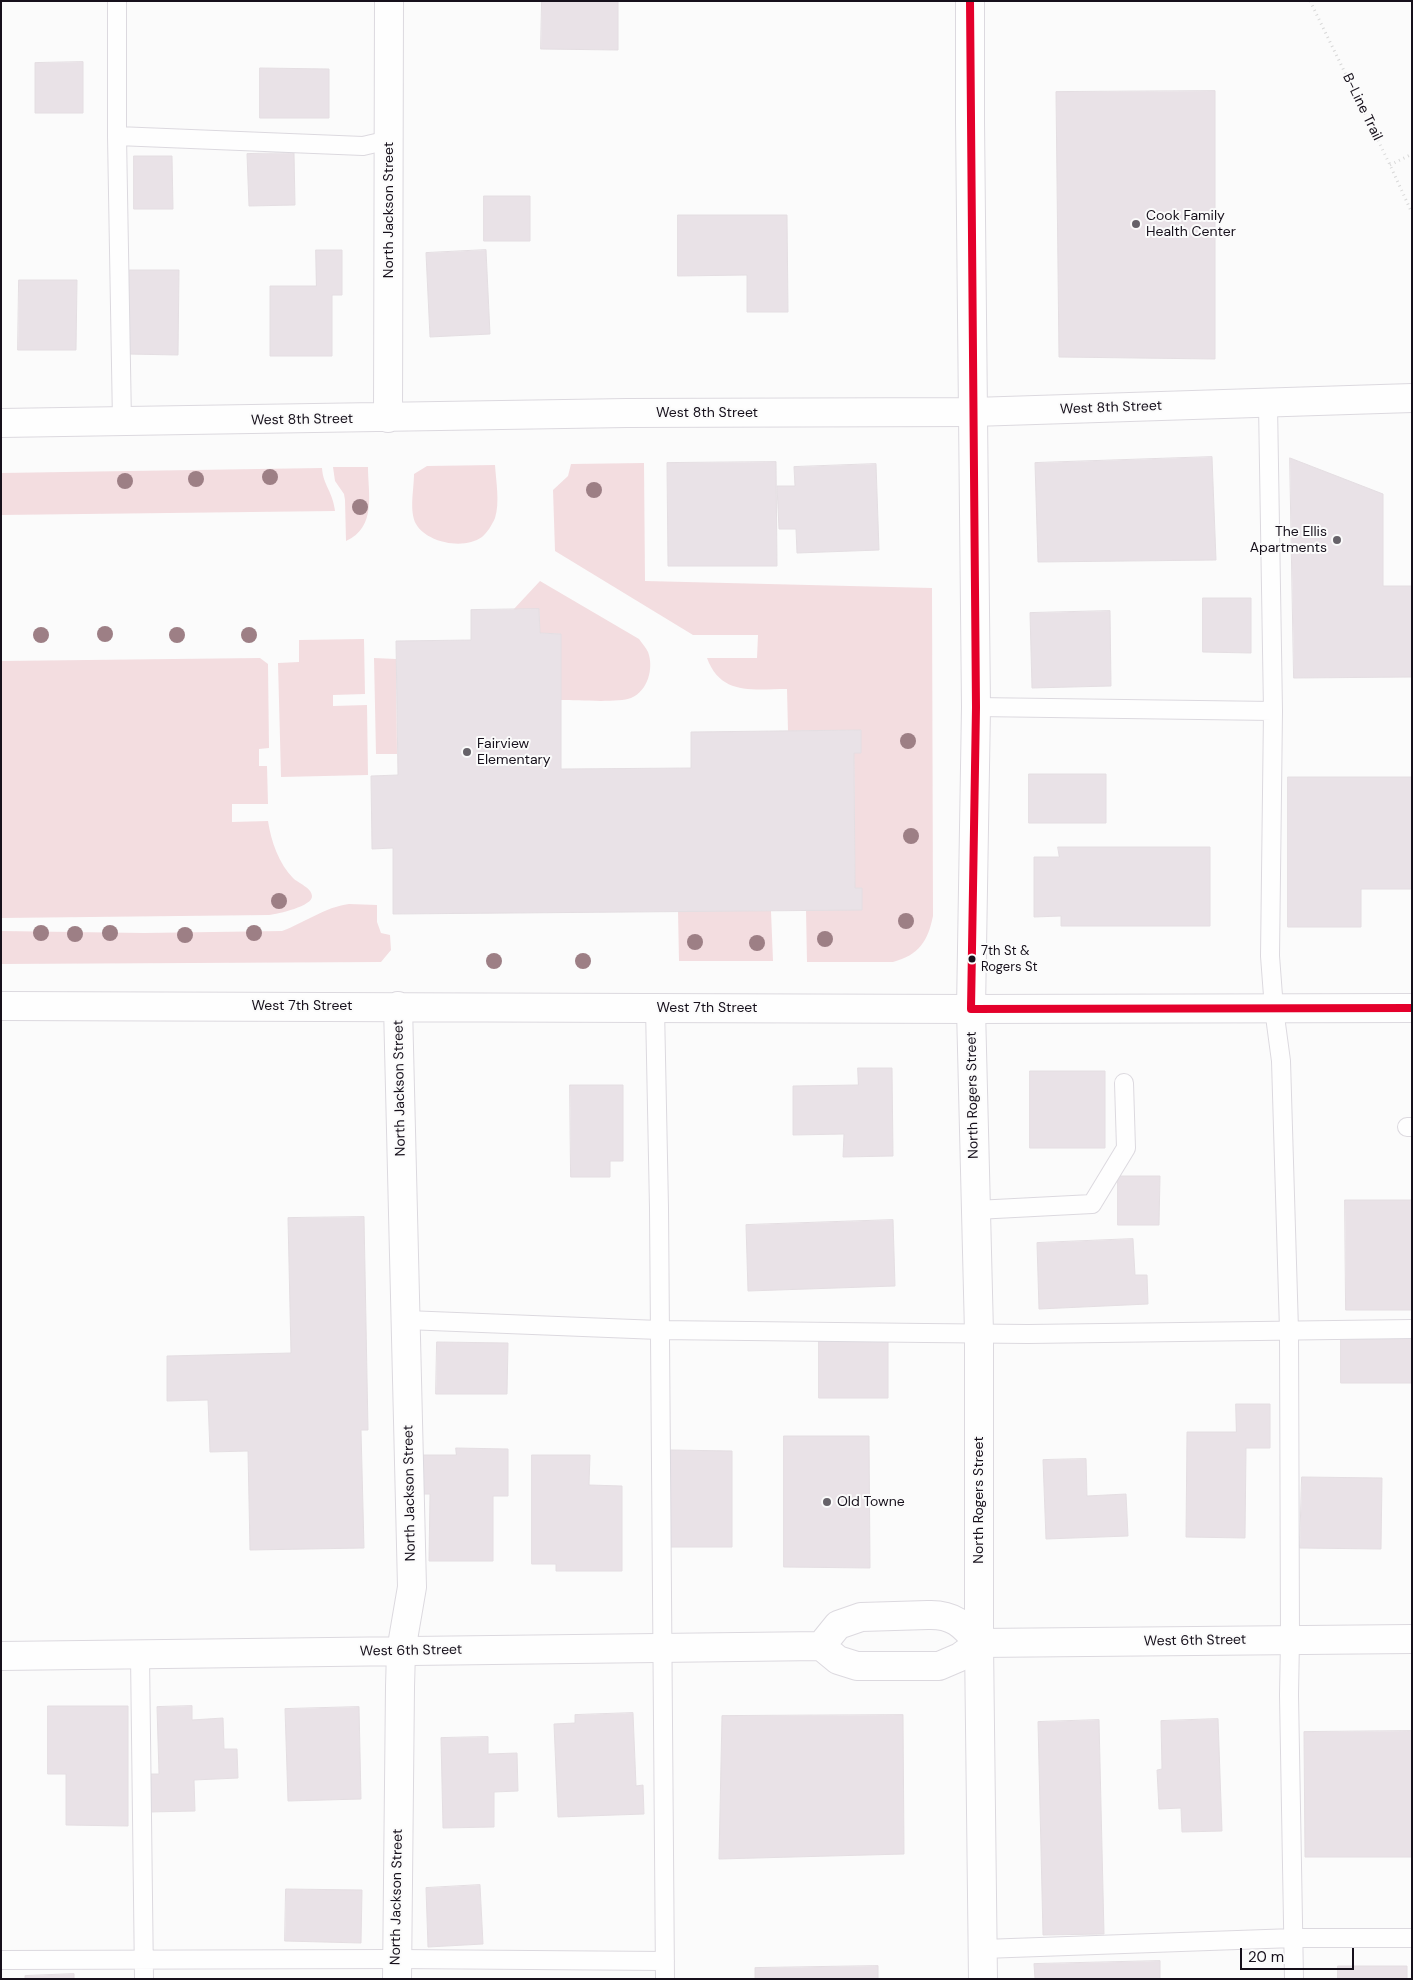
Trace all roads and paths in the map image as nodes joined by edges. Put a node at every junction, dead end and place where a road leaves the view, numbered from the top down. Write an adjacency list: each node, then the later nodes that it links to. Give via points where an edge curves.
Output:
1 (118, 1): 5 (lane)
2 (389, 1): 6 (street, North Jackson Street)
3 (970, 1): 12 (street, North Rogers Street)
4 (1310, 1): 8 (path, B-Line Trail)
5 (117, 136): 6 (lane, via 363,146); 14 (lane)
6 (389, 140): 13 (street, North Jackson Street)
7 (1412, 154): 8 (path)
8 (1390, 165): 9 (path, B-Line Trail)
9 (1412, 213)
10 (1412, 398): 11 (street, West 8th Street)
11 (1268, 404): 12 (street, West 8th Street); 17 (lane)
12 (973, 412): 13 (street, West 8th Street, via 627,413); 16 (street, North Rogers Street)
13 (388, 418): 14 (street, West 8th Street)
14 (122, 422): 15 (street, West 8th Street)
15 (1, 423)
16 (976, 707): 17 (lane); 22 (street, North Rogers Street)
17 (1273, 711): 23 (lane, via 1270,956)
18 (1, 1006): 19 (street, West 7th Street)
19 (398, 1006): 20 (street, West 7th Street); 26 (street, North Jackson Street)
20 (654, 1008): 22 (street, West 7th Street); 28 (lane)
21 (1412, 1008): 23 (street, West 7th Street)
22 (971, 1009): 23 (street, West 7th Street); 25 (street, North Rogers Street)
23 (1274, 1009): 29 (lane, via 1280,1062)
24 (1124, 1083): 25 (lane, via 1126,1148 1092,1204)
25 (976, 1210): 30 (street, North Rogers Street)
26 (406, 1320): 28 (lane); 36 (street, North Jackson Street, via 412,1587)
27 (1412, 1329): 29 (lane)
28 (659, 1330): 30 (lane); 35 (lane)
29 (1289, 1330): 30 (lane); 32 (lane)
30 (979, 1333): 33 (street, North Rogers Street)
31 (1412, 1639): 32 (street, West 6th Street)
32 (1290, 1640): 33 (street, West 6th Street); 39 (lane)
33 (979, 1643): 34 (street, via 960,1657 939,1666 857,1666 838,1660); 34 (street, via 962,1623 939,1615 928,1615 861,1617 838,1625); 41 (street, North Rogers Street)
34 (821, 1646): 35 (street, West 6th Street)
35 (663, 1649): 36 (street, West 6th Street); 45 (lane)
36 (401, 1651): 37 (street, West 6th Street); 44 (street, North Jackson Street)
37 (140, 1655): 38 (street, West 6th Street); 43 (lane)
38 (1, 1656)
39 (1294, 1938): 40 (lane); 41 (lane); 48 (lane)
40 (1412, 1938)
41 (983, 1949): 47 (street, North Rogers Street)
42 (1, 1960): 43 (lane)
43 (144, 1960): 44 (lane); 46 (lane)
44 (396, 1969): 45 (lane)
45 (665, 1970)
46 (144, 1979)
47 (983, 1979)
48 (1294, 1979)

